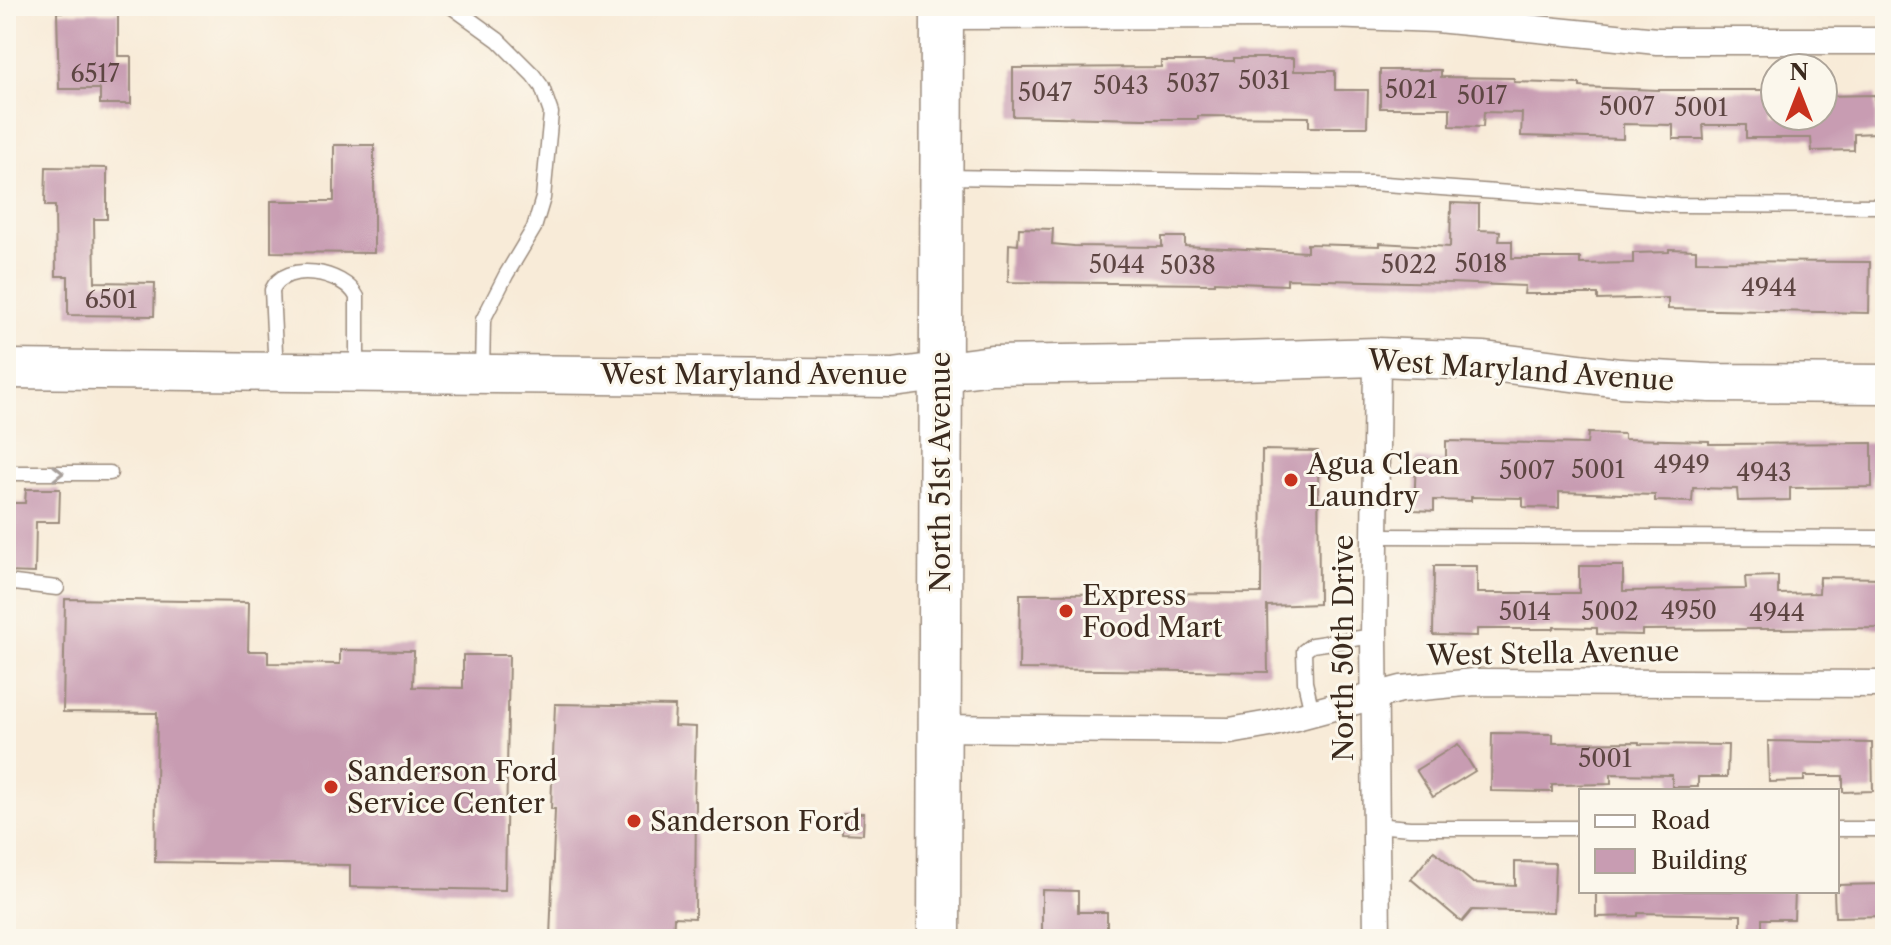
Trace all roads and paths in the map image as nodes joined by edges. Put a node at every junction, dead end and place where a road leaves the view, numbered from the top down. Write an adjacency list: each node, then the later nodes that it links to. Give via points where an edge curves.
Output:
1 (451, 6): 11 (lane, via 498,40 533,75 551,113 543,198 534,228 483,320)
2 (942, 11): 3 (street, via 1328,15 1437,19 1657,41); 4 (main road, North 51st Avenue)
3 (1885, 41)
4 (941, 177): 5 (lane, via 1371,183 1678,205); 8 (main road, North 51st Avenue)
5 (1885, 206)
6 (1377, 357): 8 (street, West Maryland Avenue, via 992,365); 12 (street, West Maryland Avenue, via 1484,361 1710,383); 15 (street, North 50th Drive)
7 (6, 369): 9 (street, West Maryland Avenue)
8 (941, 371): 11 (street, West Maryland Avenue, via 893,378); 23 (main road, North 51st Avenue)
9 (276, 372): 10 (street, West Maryland Avenue); 10 (lane, via 272,290 275,282 308,272 340,280 357,297)
10 (357, 374): 11 (street, West Maryland Avenue)
11 (482, 374)
12 (1885, 384)
13 (6, 473): 14 (lane, one-way to 14)
14 (110, 473)
15 (1376, 536): 16 (lane); 19 (street, North 50th Drive)
16 (1885, 538)
17 (6, 582): 18 (lane)
18 (57, 588)
19 (1374, 636): 21 (street, North 50th Drive); 22 (lane, via 1312,645 1304,651)
20 (1885, 684): 21 (street, West Stella Avenue, via 1475,682)
21 (1374, 696): 22 (street, West Stella Avenue); 24 (street, North 50th Drive)
22 (1312, 712): 23 (street, West Stella Avenue, via 1230,731)
23 (939, 728): 28 (main road, North 51st Avenue)
24 (1374, 825): 25 (lane); 29 (street, North 50th Drive)
25 (1579, 828)
26 (1839, 829): 27 (lane)
27 (1885, 829)
28 (939, 939)
29 (1377, 939)

